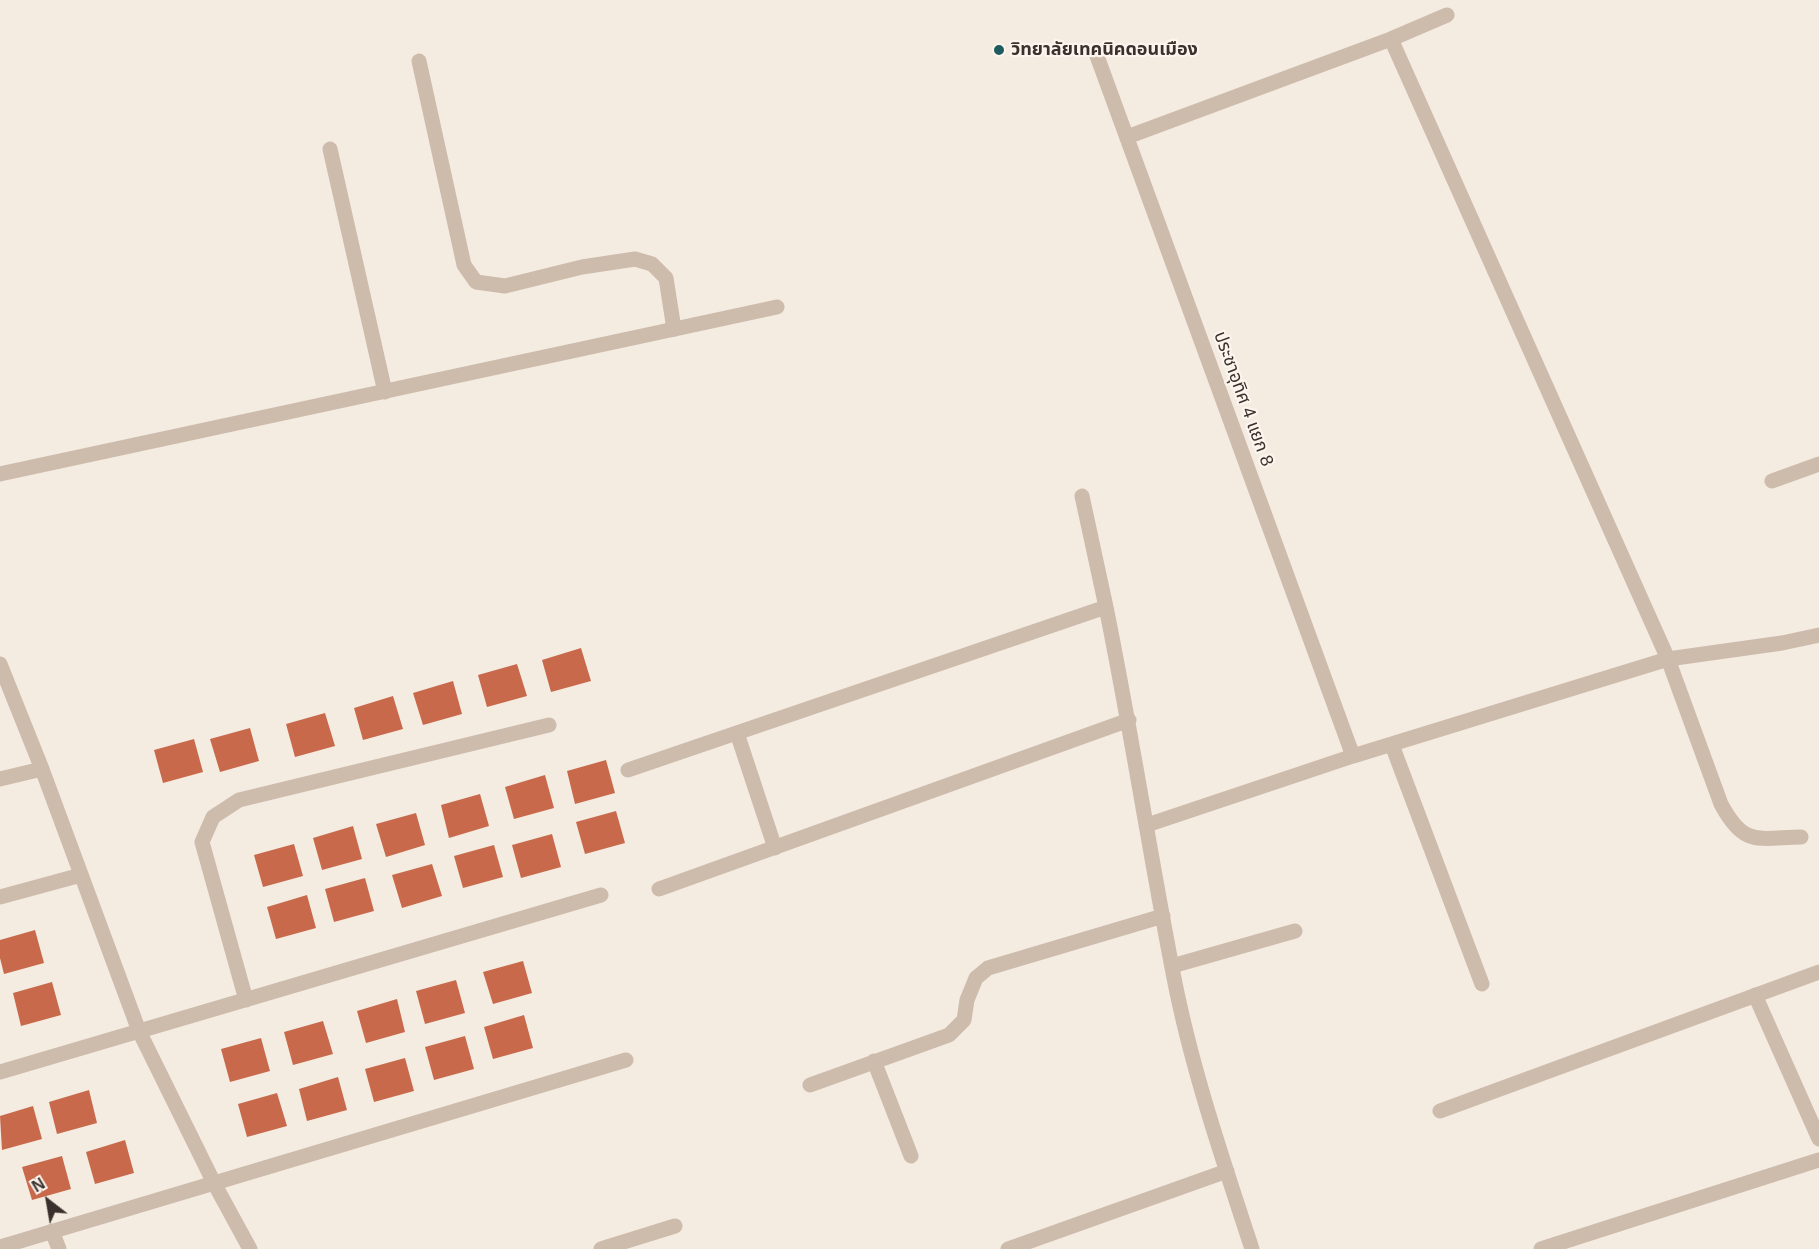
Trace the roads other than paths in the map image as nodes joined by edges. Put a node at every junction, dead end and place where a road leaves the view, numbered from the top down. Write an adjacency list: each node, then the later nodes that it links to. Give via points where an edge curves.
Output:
1 (1448, 15): 2 (street)
2 (1390, 39): 5 (street); 16 (street)
3 (1097, 56): 5 (street, ประชาอุทิศ 4 แยก 8)
4 (419, 61): 8 (street, via 464,265 476,282 505,286 635,259 652,264 666,278)
5 (1126, 137): 22 (street, ประชาอุทิศ 4 แยก 8)
6 (330, 149): 9 (street)
7 (777, 307): 8 (street)
8 (674, 329): 9 (street)
9 (385, 392): 11 (street)
10 (1819, 464): 12 (street)
11 (0, 474)
12 (1772, 481)
13 (1082, 496): 14 (street)
14 (1106, 607): 18 (street); 20 (street)
15 (1819, 635): 16 (street)
16 (1668, 659): 21 (street); 27 (street, via 1721,804 1733,826 1751,839)
17 (0, 664): 23 (street)
18 (1129, 720): 26 (street); 28 (street)
19 (549, 724): 39 (street, via 238,800 213,817 202,842)
20 (737, 733): 24 (street); 28 (street)
21 (1392, 745): 22 (street); 37 (street)
22 (1353, 756): 26 (street)
23 (42, 769): 25 (street); 29 (street)
24 (628, 770)
25 (0, 779)
26 (1147, 825): 33 (street)
27 (1802, 837)
28 (775, 848): 30 (street)
29 (81, 875): 32 (street); 40 (street)
30 (659, 889)
31 (601, 895): 39 (street)
32 (0, 897)
33 (1163, 916): 35 (street); 42 (street, via 988,968 976,978 964,1020 949,1035)
34 (1295, 931): 35 (street)
35 (1172, 966): 49 (street, via 1198,1077)
36 (1819, 972): 38 (street)
37 (1482, 984)
38 (1755, 995): 45 (street); 46 (street)
39 (246, 1000): 40 (street)
40 (139, 1031): 43 (street); 50 (street)
41 (626, 1060): 50 (street)
42 (874, 1061): 44 (street); 47 (street)
43 (0, 1072)
44 (810, 1085)
45 (1440, 1111)
46 (1819, 1139)
47 (911, 1156)
48 (1819, 1160): 59 (street)
49 (1227, 1171): 57 (street); 58 (street)
50 (214, 1183): 52 (street); 55 (street)
51 (675, 1226): 56 (street)
52 (52, 1231): 53 (street); 54 (street)
53 (0, 1247)
54 (59, 1249)
55 (250, 1249)
56 (601, 1249)
57 (1008, 1249)
58 (1252, 1249)
59 (1541, 1249)

